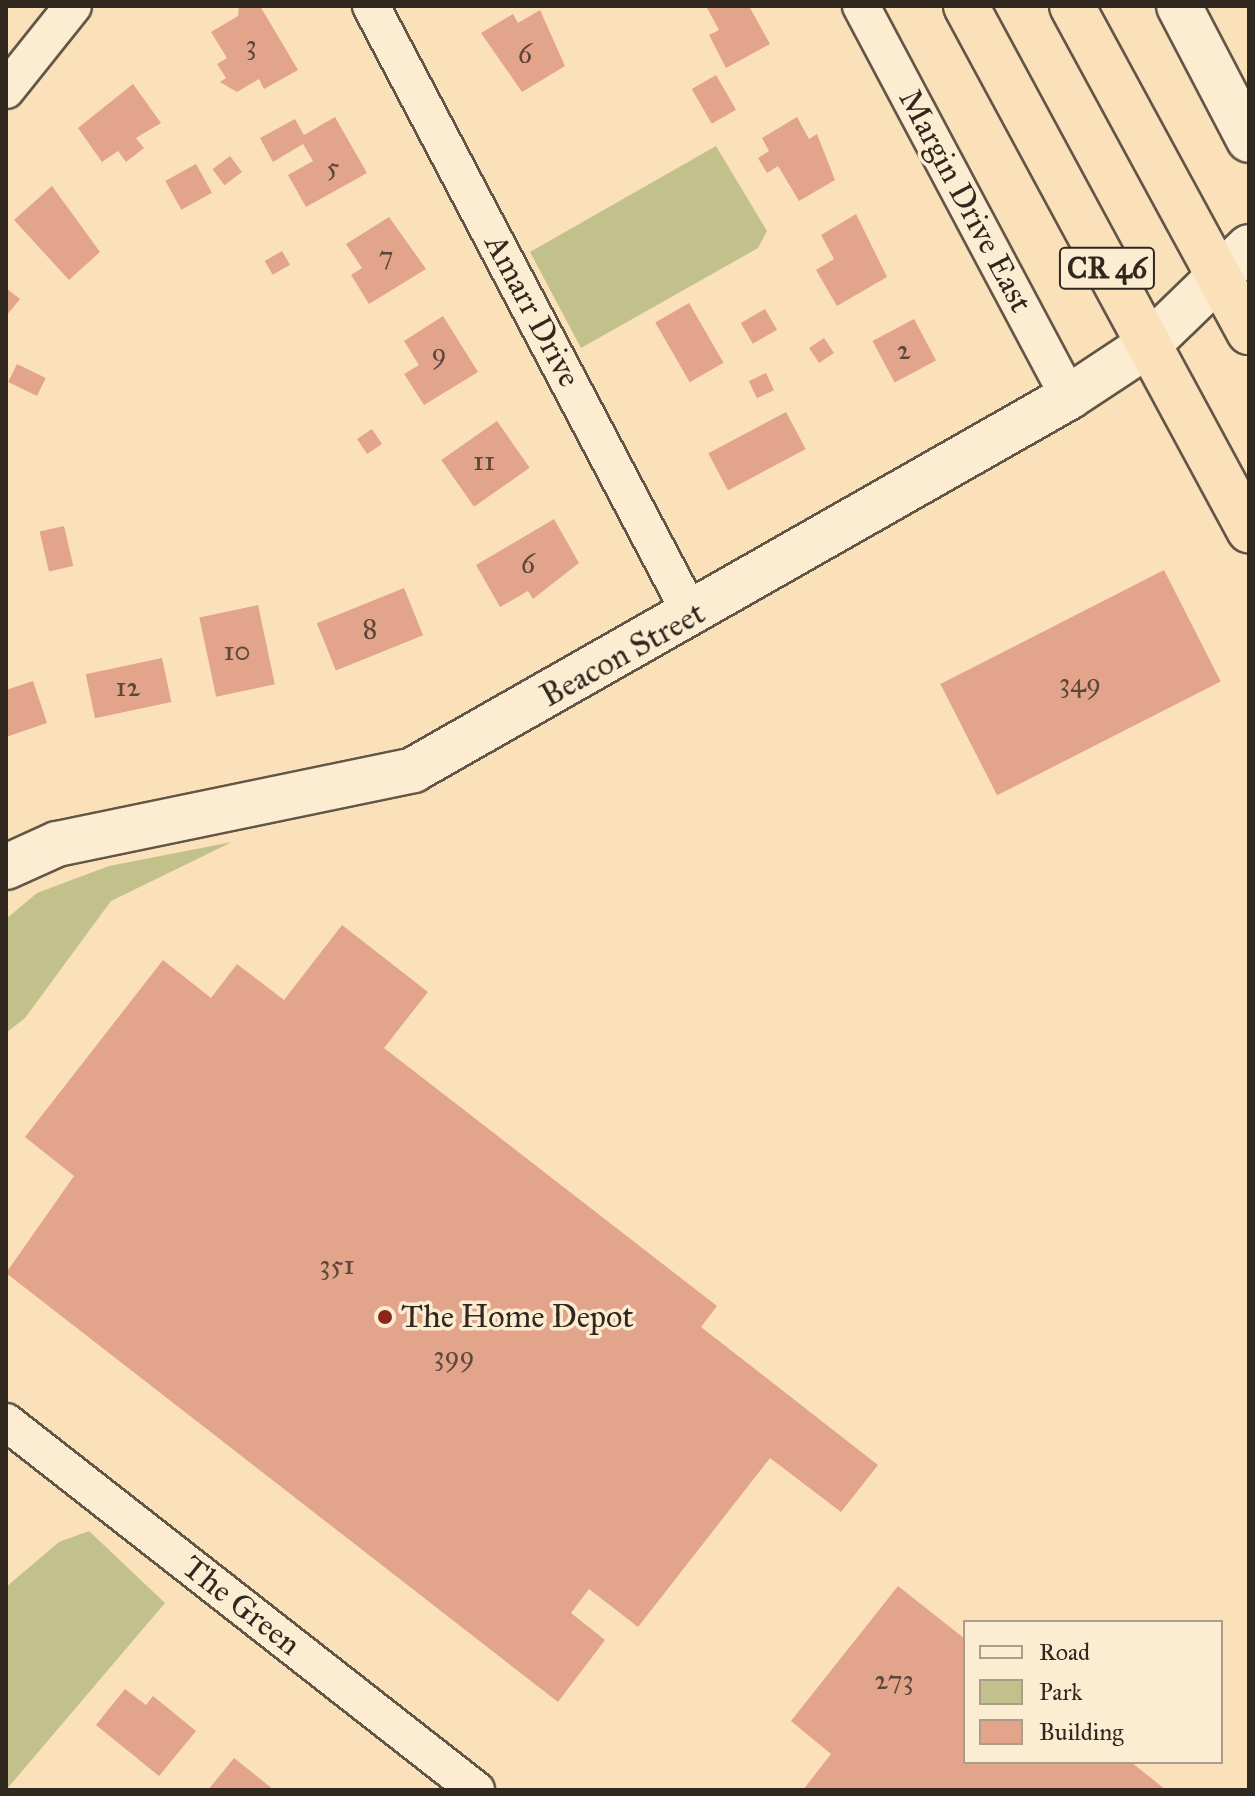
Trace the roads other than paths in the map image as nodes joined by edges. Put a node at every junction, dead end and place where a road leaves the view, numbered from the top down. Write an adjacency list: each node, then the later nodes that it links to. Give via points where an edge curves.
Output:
1 (73, 6): 7 (street)
2 (371, 6): 14 (street, Amarr Drive)
3 (861, 6): 12 (street, Margin Drive East)
4 (966, 6): 11 (highway, CR 46)
5 (1072, 6): 9 (highway, CR 46)
6 (1179, 6): 8 (street)
7 (6, 90)
8 (1249, 140)
9 (1234, 262): 10 (highway, CR 46); 11 (street, Beacon Street)
10 (1249, 332)
11 (1148, 345): 12 (street, Beacon Street); 13 (highway, CR 46)
12 (1069, 397): 14 (street, Beacon Street)
13 (1249, 530)
14 (692, 616): 15 (street, Beacon Street, via 413,770 57,844)
15 (6, 867)
16 (6, 1422): 17 (street, The Green)
17 (476, 1790)

